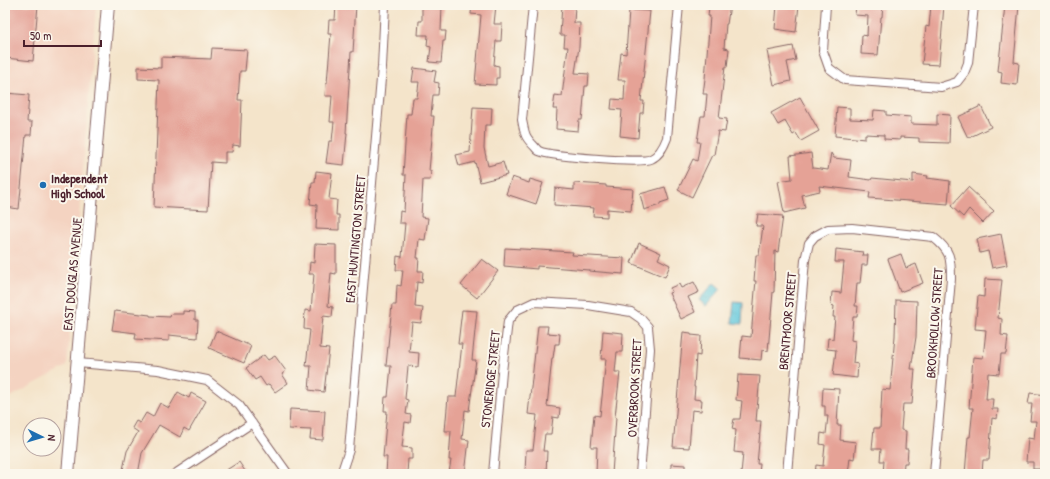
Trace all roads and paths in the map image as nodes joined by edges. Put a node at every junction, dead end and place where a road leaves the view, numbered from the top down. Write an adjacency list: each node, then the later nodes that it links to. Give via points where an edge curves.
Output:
1 (108, 5): 9 (street, EAST DOUGLAS AVENUE)
2 (385, 5): 14 (street, EAST HUNTINGTON STREET, via 382,67 349,450)
3 (533, 5): 4 (street, via 522,120 526,138 539,151 572,157 633,161 650,160 664,148 668,138)
4 (679, 5)
5 (826, 5): 6 (street, via 823,51 829,68 845,80 940,87 957,82 964,73 968,63)
6 (974, 5)
7 (877, 231): 17 (street, BRENTMOOR STREET, via 828,229 815,236 809,243 805,260); 18 (street, BROOKHOLLOW STREET, via 933,238 943,245 951,258)
8 (582, 305): 15 (street, STONERIDGE STREET, via 534,302 516,310 508,320); 16 (street, OVERBROOK STREET, via 631,312 648,327 650,349)
9 (78, 363): 10 (street, via 158,370 207,380 239,405); 11 (street, EAST DOUGLAS AVENUE)
10 (252, 423): 12 (street); 13 (street)
11 (68, 474)
12 (175, 474)
13 (288, 474)
14 (341, 474)
15 (493, 474)
16 (640, 474)
17 (786, 474)
18 (934, 474)

